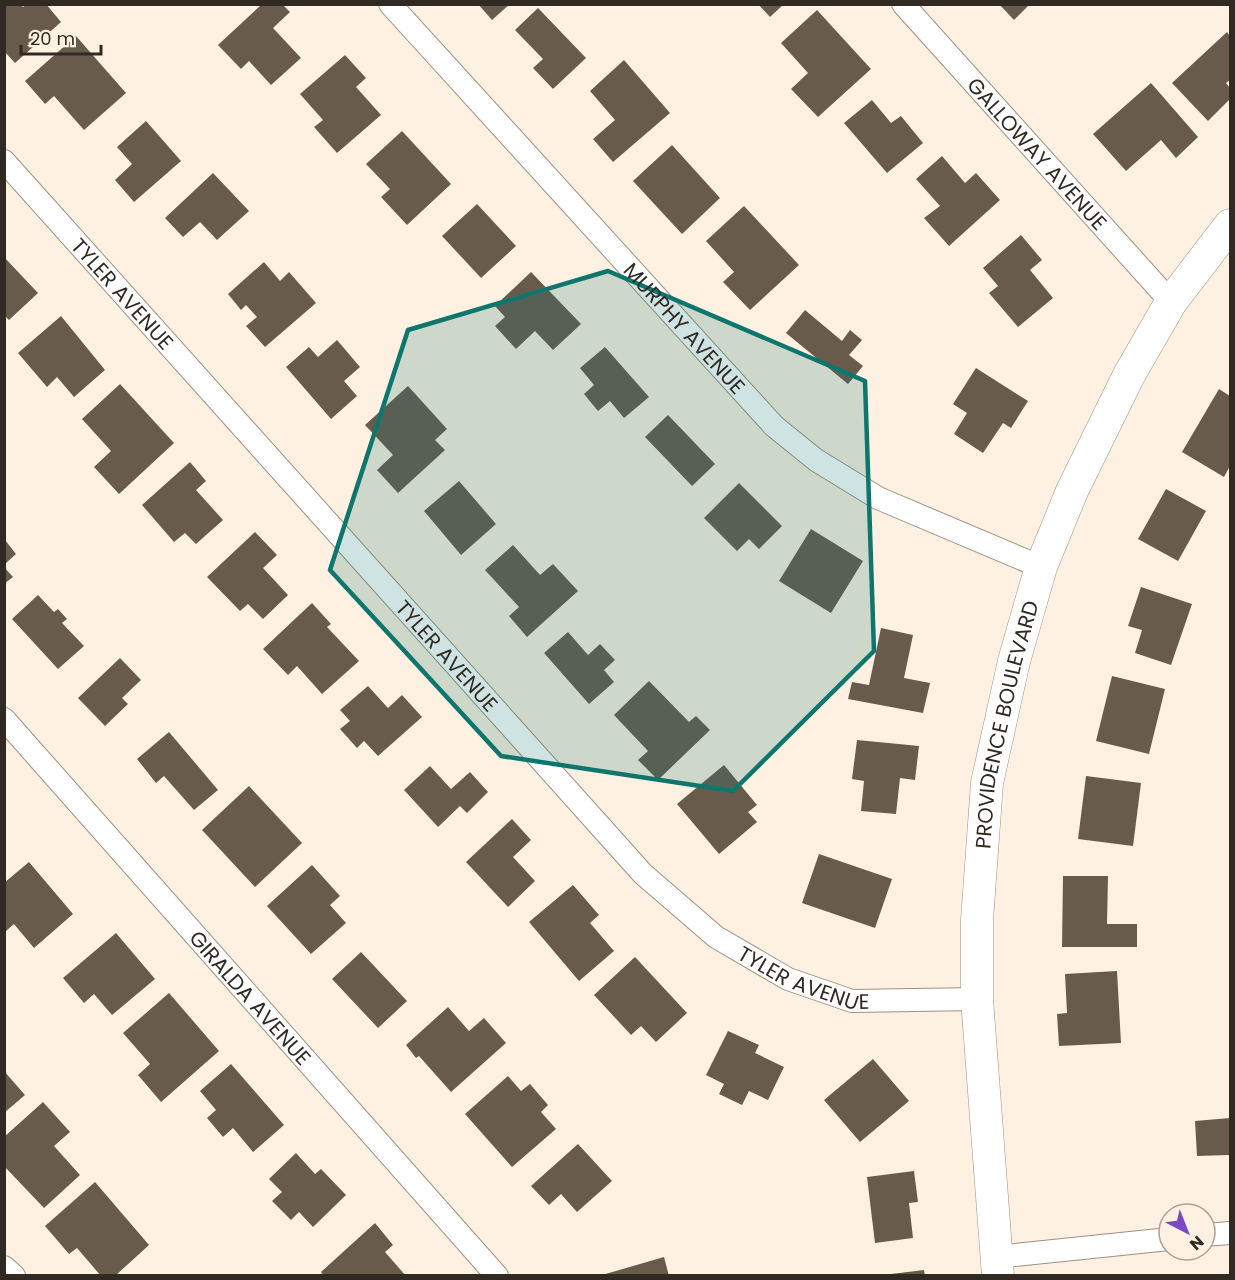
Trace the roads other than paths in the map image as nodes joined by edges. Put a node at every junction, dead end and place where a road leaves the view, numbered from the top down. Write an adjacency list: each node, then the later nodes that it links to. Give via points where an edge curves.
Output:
1 (390, 4): 6 (street, MURPHY AVENUE, via 774,426 816,460 878,498)
2 (903, 4): 5 (street, GALLOWAY AVENUE)
3 (4, 161): 8 (street, TYLER AVENUE, via 643,874 716,937 789,978 852,1001)
4 (1230, 225): 5 (main road, PROVIDENCE BOULEVARD)
5 (1171, 302): 6 (main road, PROVIDENCE BOULEVARD, via 1129,375)
6 (1041, 567): 8 (main road, PROVIDENCE BOULEVARD, via 1014,661 987,783 977,920)
7 (4, 719): 13 (street, GIRALDA AVENUE)
8 (977, 999): 10 (main road, PROVIDENCE BOULEVARD)
9 (1157, 1241): 10 (street)
10 (997, 1266)
11 (4, 1267): 12 (street)
12 (14, 1275)
13 (497, 1275)

